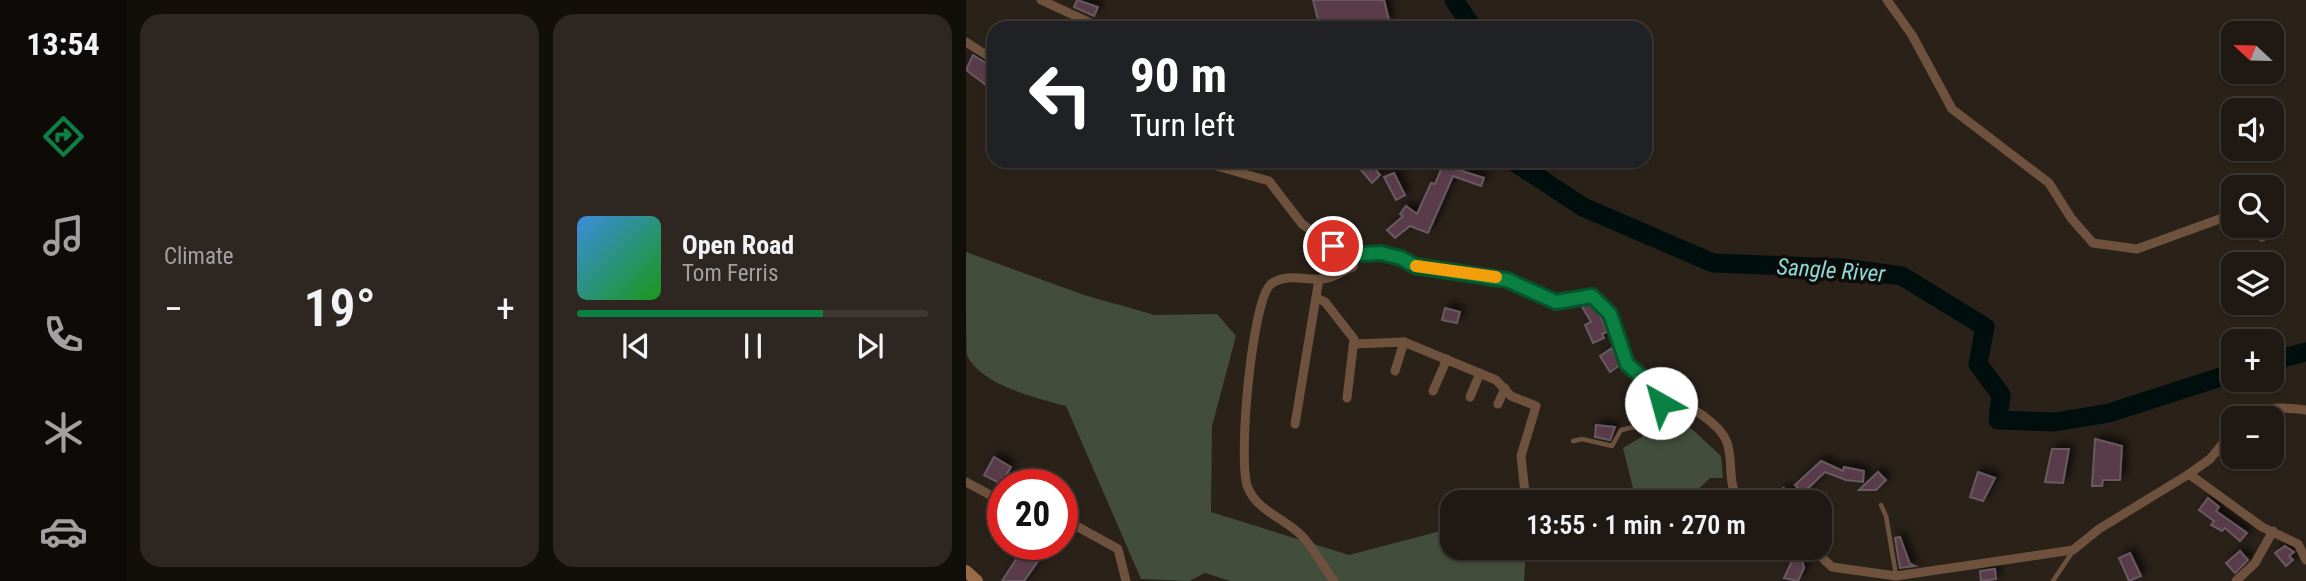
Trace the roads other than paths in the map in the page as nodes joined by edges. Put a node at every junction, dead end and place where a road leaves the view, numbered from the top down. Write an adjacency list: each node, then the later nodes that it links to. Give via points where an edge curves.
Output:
1 (1041, 0): 3 (street)
2 (1887, 0): 7 (street, via 1912,35 1952,109 2049,183 2071,219 2093,243 2137,249)
3 (1086, 21)
4 (966, 42): 5 (street)
5 (987, 56)
6 (1224, 168): 8 (street, via 1269,181 1302,225 1346,255)
7 (2221, 218)
8 (1356, 256): 9 (street, via 1353,267); 18 (street, via 1381,253 1415,266 1507,280 1556,302 1592,296 1610,314 1627,364)
9 (1319, 279): 10 (street); 42 (street, via 1282,279 1270,285 1262,298 1249,372 1244,463 1248,488 1275,517 1306,539)
10 (1317, 298): 12 (street, via 1325,302); 24 (street)
11 (1404, 342): 12 (street); 13 (street); 14 (street)
12 (1354, 344): 20 (street)
13 (1447, 359): 15 (street); 17 (street)
14 (1395, 371)
15 (1480, 373): 16 (street); 19 (street)
16 (1505, 388): 21 (street); 29 (street, via 1511,396 1535,406 1521,456)
17 (1433, 391)
18 (1660, 393): 25 (lane, via 1661,403 1651,426 1644,430 1621,430 1612,446); 30 (street, via 1702,416 1726,440)
19 (1470, 397)
20 (1347, 398)
21 (1498, 404)
22 (2284, 407): 23 (street)
23 (2306, 410)
24 (1295, 424)
25 (1573, 441)
26 (2221, 446): 27 (street)
27 (2189, 474): 34 (street); 35 (street)
28 (966, 482): 31 (street)
29 (1524, 490)
30 (1734, 490)
31 (987, 493)
32 (1881, 505): 39 (lane)
33 (1078, 527): 41 (street, via 1118,549)
34 (2273, 531): 37 (street, via 2298,544); 44 (street, via 2255,563)
35 (2073, 550): 39 (street); 43 (lane)
36 (1825, 560): 39 (street, via 1832,567)
37 (2306, 560)
38 (966, 571): 40 (street)
39 (1896, 576)
40 (976, 581)
41 (1126, 581)
42 (1334, 581)
43 (2053, 581)
44 (2236, 581)

